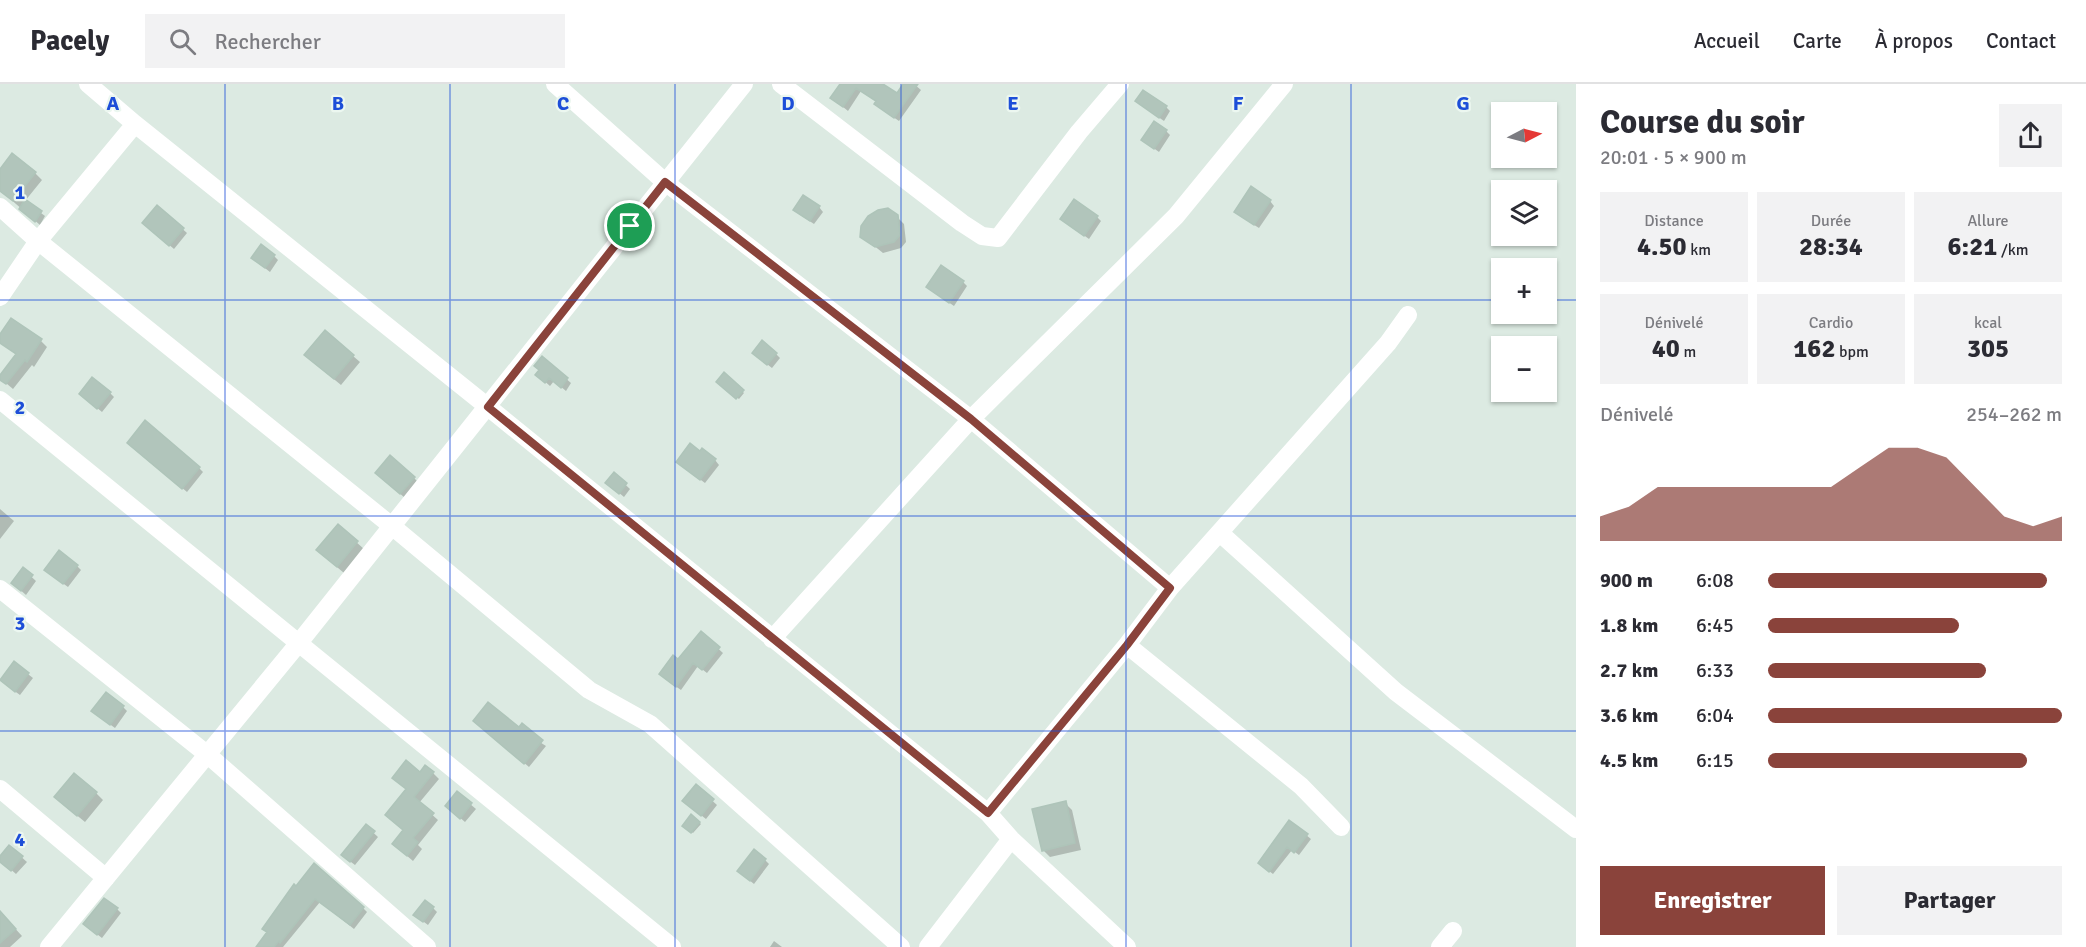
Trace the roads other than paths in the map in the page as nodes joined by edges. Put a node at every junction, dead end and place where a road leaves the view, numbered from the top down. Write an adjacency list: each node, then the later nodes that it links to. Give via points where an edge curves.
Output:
1 (88, 84): 7 (street)
2 (555, 84): 8 (street)
3 (744, 84): 8 (street)
4 (781, 84): 5 (street, via 962,223 982,236 998,238)
5 (1120, 84)
6 (1275, 87): 15 (street, via 1176,216)
7 (135, 124): 10 (street); 14 (street)
8 (665, 182): 14 (street); 15 (street)
9 (0, 207): 10 (street)
10 (38, 241): 11 (street); 16 (street)
11 (0, 297)
12 (1408, 315): 17 (street, via 1388,343)
13 (0, 400): 21 (street)
14 (488, 407): 16 (street); 20 (street)
15 (971, 419): 18 (street); 20 (street)
16 (393, 527): 21 (street); 34 (street, via 589,690 650,724)
17 (1220, 533): 18 (street); 27 (street, via 1396,692)
18 (1170, 588): 22 (street)
19 (0, 589): 23 (street)
20 (772, 639): 25 (street)
21 (298, 644): 23 (street); 33 (street)
22 (1127, 645): 25 (street); 26 (street, via 1301,786)
23 (208, 755): 29 (street); 32 (street)
24 (0, 789): 29 (street)
25 (988, 813): 28 (street)
26 (1341, 827)
27 (1576, 829)
28 (1011, 839): 35 (street); 36 (street)
29 (106, 878): 31 (street)
30 (1453, 931): 37 (street)
31 (49, 947)
32 (427, 947)
33 (672, 947)
34 (901, 947)
35 (928, 947)
36 (1127, 947)
37 (1440, 947)

